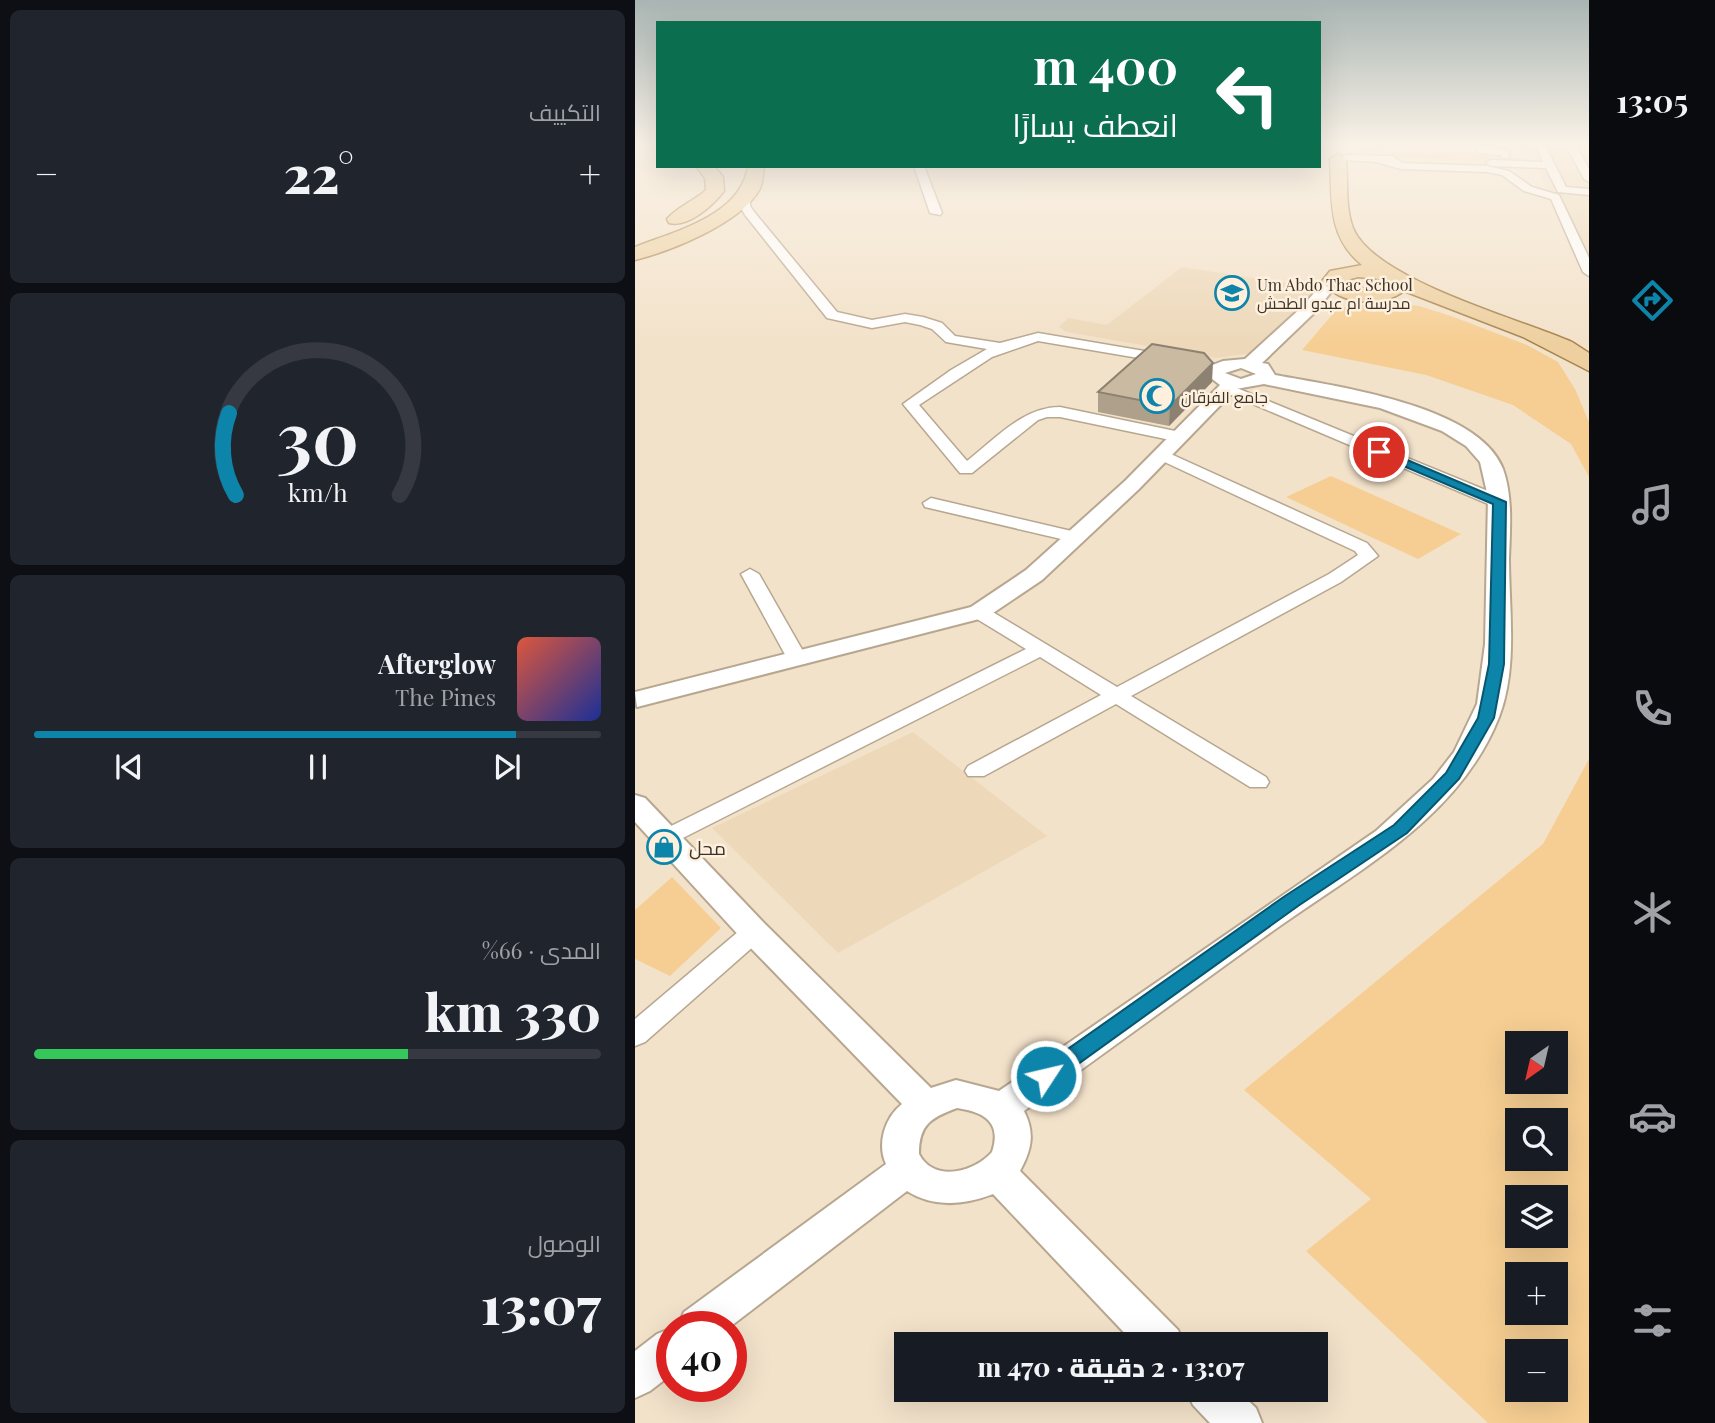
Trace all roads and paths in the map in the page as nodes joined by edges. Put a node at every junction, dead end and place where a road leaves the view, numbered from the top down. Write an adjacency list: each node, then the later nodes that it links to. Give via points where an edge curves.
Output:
1 (689, 211): 7 (main road)
2 (726, 211): 8 (main road)
3 (749, 211): 14 (street, via 832,314 872,324 905,318 923,321 951,339)
4 (1335, 211): 9 (main road)
5 (1343, 211): 11 (main road, via 1354,250)
6 (1562, 211): 10 (street)
7 (635, 240)
8 (635, 254)
9 (1333, 264): 11 (main road, via 1337,275 1358,271); 12 (main road, via 1340,289); 13 (street)
10 (1589, 272)
11 (1395, 279): 12 (main road, via 1396,289); 17 (main road, via 1552,340)
12 (1370, 294): 13 (street, via 1336,299); 17 (main road, via 1428,303 1545,348)
13 (1308, 310): 16 (street)
14 (1000, 347): 15 (street, via 1038,337); 19 (street, via 910,404 966,470 1045,412)
15 (1180, 361)
16 (1257, 371): 18 (street, via 1248,383); 21 (street, via 1428,416 1470,437 1491,461)
17 (1586, 373)
18 (1221, 376): 19 (street); 21 (street)
19 (1179, 437): 20 (street)
20 (1162, 455): 23 (street); 28 (street, via 1361,547 1369,556)
21 (1499, 502): 37 (street, via 1497,664 1486,718 1453,776 1401,829)
22 (931, 503): 23 (street)
23 (1074, 537): 25 (street, via 1034,575)
24 (750, 574): 27 (street)
25 (979, 611): 26 (street); 27 (street)
26 (1041, 649): 28 (street); 33 (street)
27 (798, 660): 29 (street)
28 (1119, 696): 30 (street); 31 (street)
29 (636, 703)
30 (976, 771)
31 (1258, 782)
32 (635, 804): 33 (street)
33 (665, 838): 34 (street)
34 (754, 932): 35 (street); 36 (street)
35 (635, 1035)
36 (924, 1104): 37 (street, via 956,1094 989,1100); 38 (street, via 911,1115 900,1135 900,1157)
37 (1001, 1108): 39 (street, via 1014,1133 1010,1154)
38 (907, 1170): 39 (street, via 939,1188 980,1183); 40 (street)
39 (997, 1172): 41 (street)
40 (719, 1311)
41 (1151, 1332)
42 (656, 1361): 43 (street)
43 (635, 1377)
44 (1220, 1402): 45 (street)
45 (1240, 1423)

